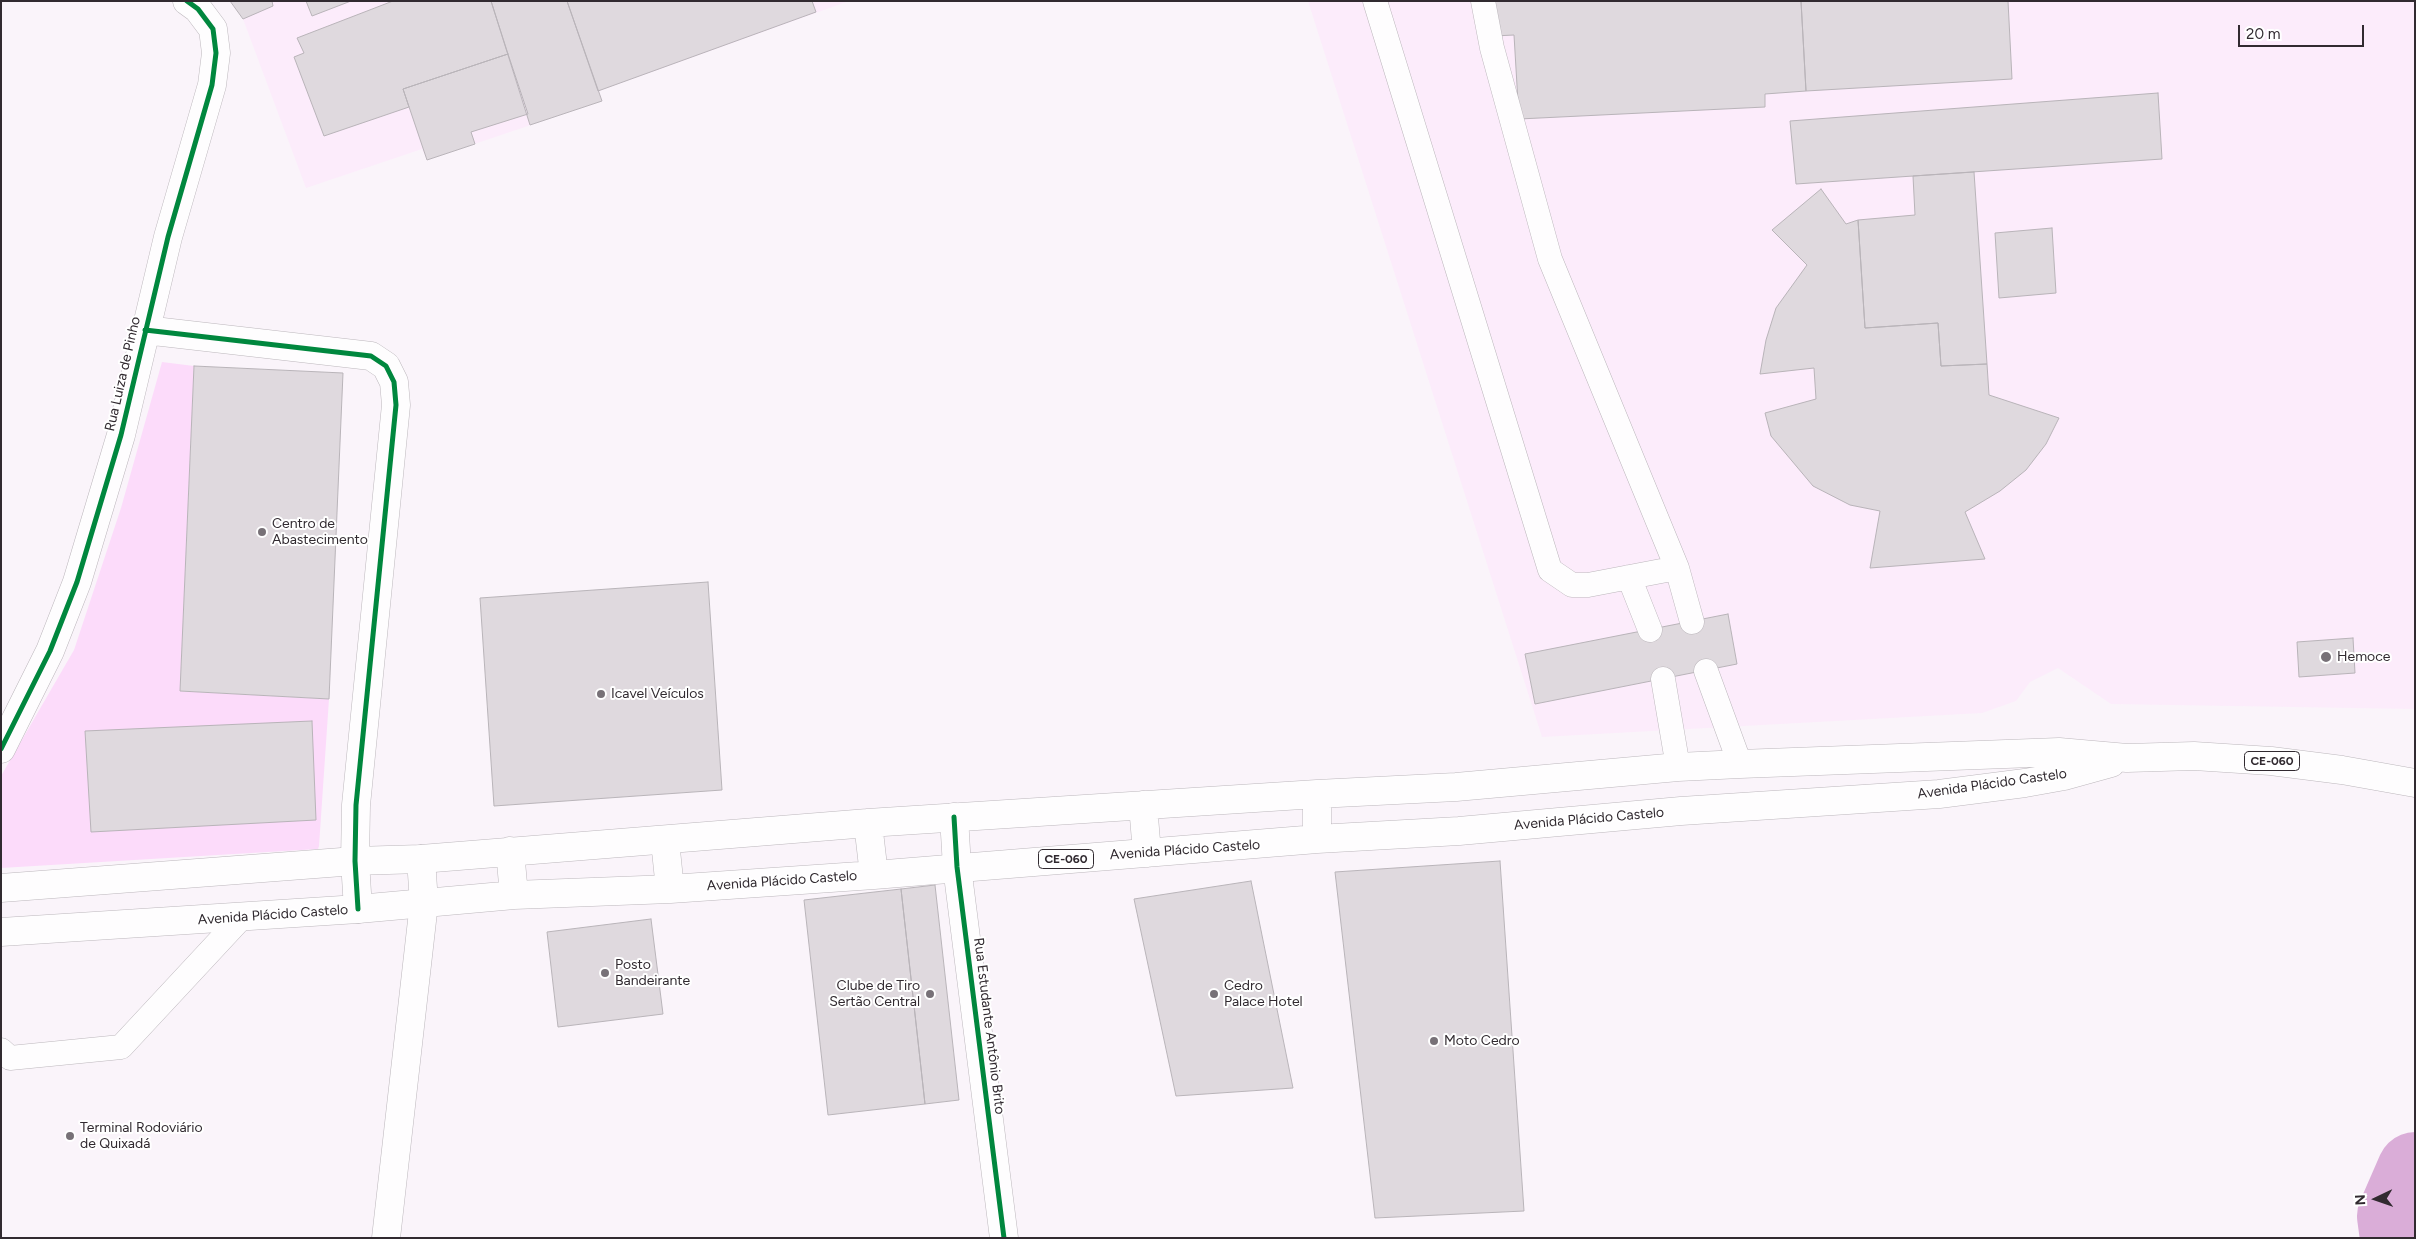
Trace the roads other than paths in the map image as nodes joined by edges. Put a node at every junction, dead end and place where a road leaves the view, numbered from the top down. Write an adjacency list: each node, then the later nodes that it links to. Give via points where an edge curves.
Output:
1 (187, 1): 4 (main road, Rua Luiza de Pinho, via 198,8 213,29 216,53 212,85)
2 (1375, 1): 6 (lane, via 1550,570 1572,585)
3 (1483, 1): 5 (lane, via 1492,48 1550,259)
4 (144, 330): 11 (main road, Rua Luiza de Pinho, via 121,434 77,582 50,651); 28 (main road, via 371,356 386,366 394,382 396,406 356,805)
5 (1677, 568): 6 (lane); 7 (lane)
6 (1629, 577): 8 (lane)
7 (1692, 622)
8 (1650, 630)
9 (1706, 671): 13 (lane)
10 (1663, 679): 14 (lane)
11 (1, 749)
12 (2127, 758): 13 (main road, Avenida Plácido Castelo / CE-060, via 2059,752); 15 (main road, Avenida Plácido Castelo / CE-060, via 2194,756 2271,761); 19 (main road, Avenida Plácido Castelo / CE-060, via 2064,776 1976,790)
13 (1740, 764): 14 (main road, Avenida Plácido Castelo / CE-060)
14 (1678, 767): 16 (main road, Avenida Plácido Castelo / CE-060); 19 (main road)
15 (2415, 784)
16 (1456, 787): 17 (main road, Avenida Plácido Castelo / CE-060); 22 (main road)
17 (1317, 794): 18 (main road, Avenida Plácido Castelo / CE-060); 23 (main road)
18 (1143, 805): 20 (main road, Avenida Plácido Castelo / CE-060); 26 (main road)
19 (1681, 811): 22 (main road, Avenida Plácido Castelo / CE-060)
20 (954, 817): 21 (main road, Avenida Plácido Castelo / CE-060); 29 (main road, Rua Estudante Antônio Brito)
21 (868, 823): 24 (main road, Avenida Plácido Castelo / CE-060); 30 (main road)
22 (1459, 831): 23 (main road, Avenida Plácido Castelo / CE-060)
23 (1317, 839): 26 (main road, Avenida Plácido Castelo / CE-060)
24 (665, 841): 25 (main road, Avenida Plácido Castelo / CE-060); 32 (main road)
25 (510, 851): 27 (main road, Avenida Plácido Castelo / CE-060); 33 (main road)
26 (1147, 852): 29 (main road, Avenida Plácido Castelo / CE-060)
27 (421, 859): 28 (main road, Avenida Plácido Castelo / CE-060); 34 (main road)
28 (354, 861): 31 (main road, Avenida Plácido Castelo / CE-060); 35 (main road)
29 (957, 867): 30 (main road, Avenida Plácido Castelo / CE-060); 40 (main road, Rua Estudante Antônio Brito)
30 (874, 874): 32 (main road, Avenida Plácido Castelo / CE-060)
31 (1, 888)
32 (670, 889): 33 (main road, Avenida Plácido Castelo / CE-060)
33 (514, 896): 34 (main road, Avenida Plácido Castelo / CE-060)
34 (424, 903): 35 (main road, Avenida Plácido Castelo / CE-060); 39 (main road)
35 (358, 909): 36 (main road, Avenida Plácido Castelo / CE-060)
36 (241, 918): 37 (main road, Avenida Plácido Castelo / CE-060); 38 (lane, via 121,1047 10,1058)
37 (1, 932)
38 (1, 1050)
39 (386, 1238)
40 (1004, 1238)

